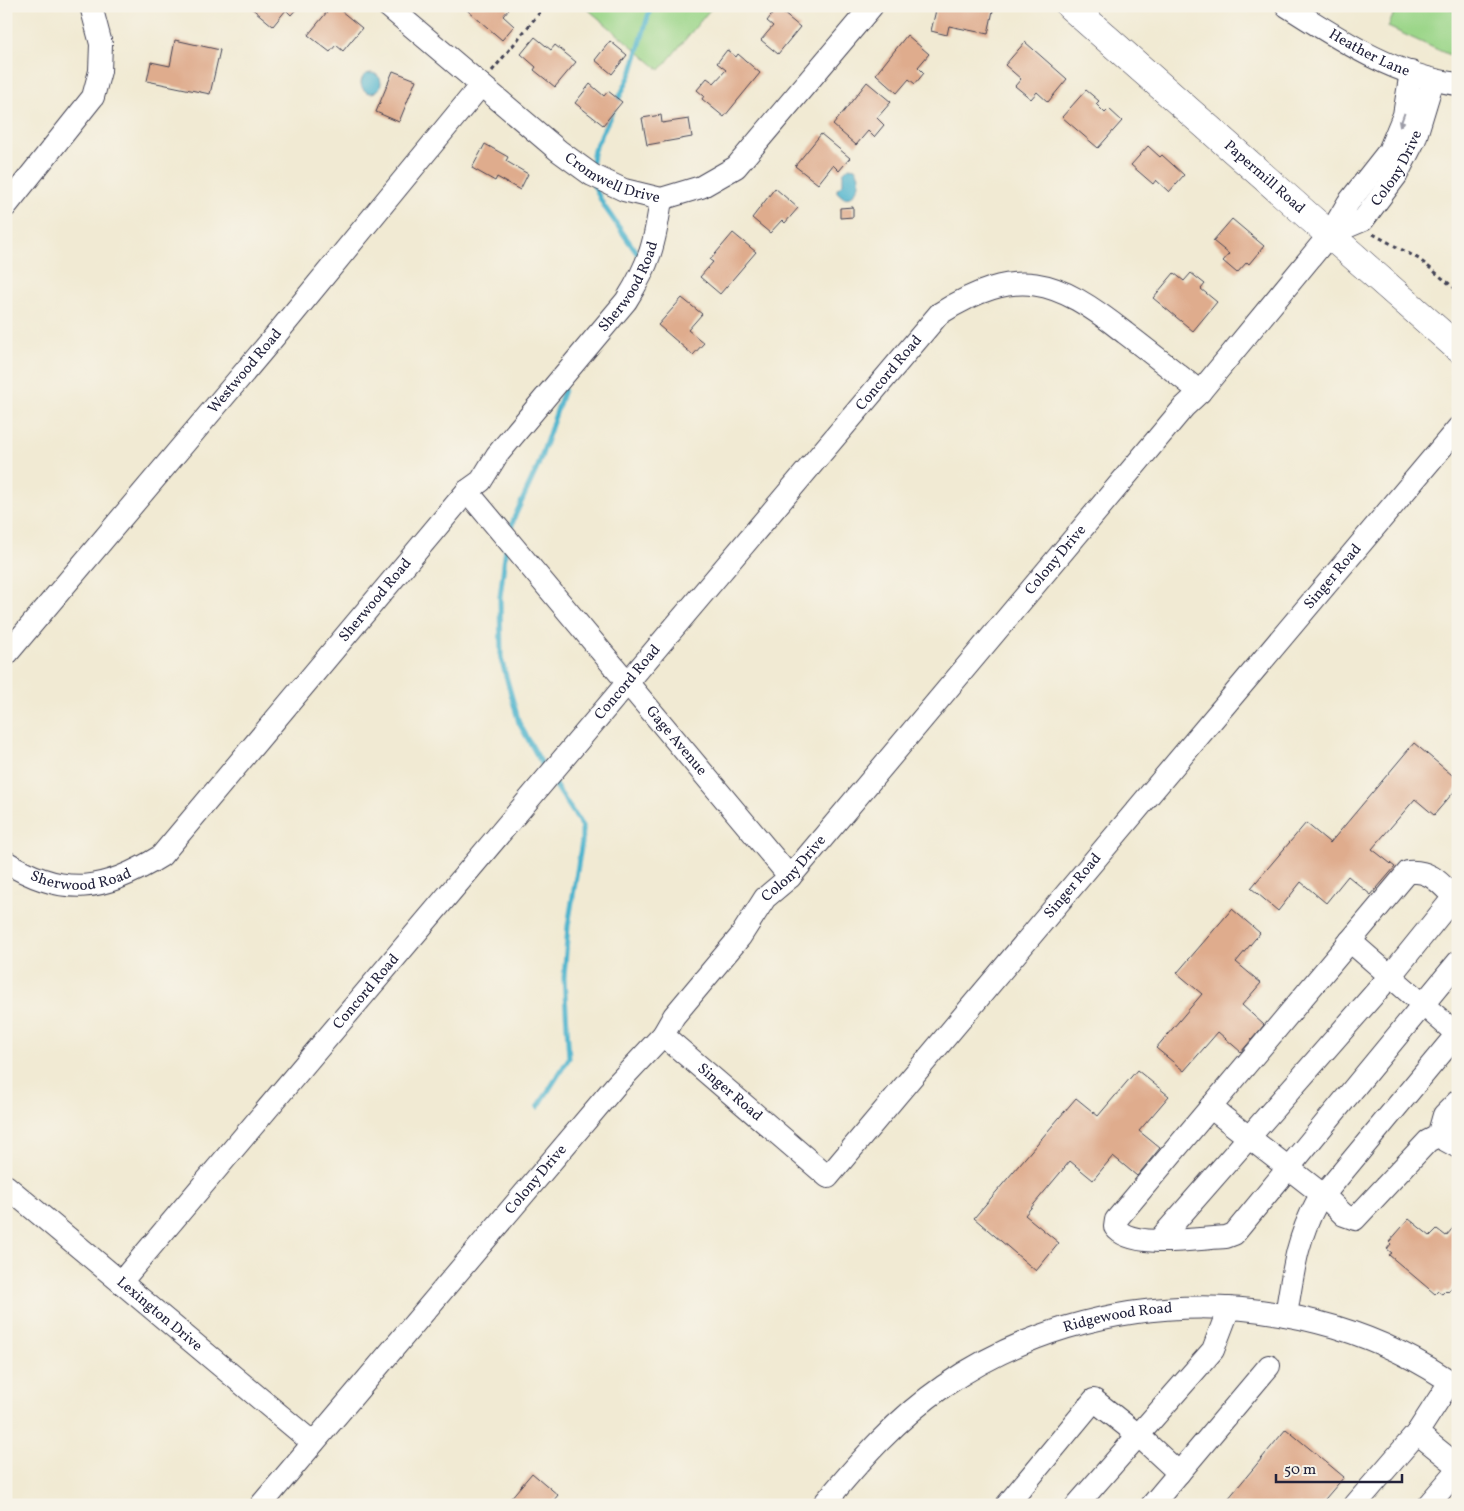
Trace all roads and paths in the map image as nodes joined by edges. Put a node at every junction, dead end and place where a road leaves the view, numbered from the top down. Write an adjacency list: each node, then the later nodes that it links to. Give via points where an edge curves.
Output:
1 (91, 6): 12 (street, via 101,44 100,71 94,97)
2 (388, 6): 10 (street, Cromwell Drive)
3 (545, 6): 10 (path)
4 (872, 6): 11 (street, Cromwell Drive, via 736,167 701,187)
5 (1070, 6): 14 (main road, Papermill Road)
6 (1287, 6): 7 (street, Heather Lane, via 1344,42)
7 (1411, 72): 8 (street, Heather Lane); 14 (street, Colony Drive, one-way to 14, via 1404,115 1389,151 1348,202)
8 (1433, 80): 9 (street, Heather Lane); 13 (street, Colony Drive, via 1415,139 1396,176)
9 (1458, 84)
10 (480, 85): 11 (street, Cromwell Drive, via 592,175 624,190); 20 (street, Westwood Road, via 275,336)
11 (661, 199): 19 (street, Sherwood Road, via 653,250 644,273 626,301 498,455 481,481)
12 (6, 206)
13 (1363, 220): 14 (street, Colony Drive); 15 (path, via 1377,237 1419,259)
14 (1330, 234): 16 (main road, Papermill Road); 17 (street, Colony Drive)
15 (1458, 291)
16 (1458, 348)
17 (1200, 392): 21 (street, Concord Road, via 1091,306 1061,290 1043,285 1009,284 967,296 939,314 915,341); 23 (street, Colony Drive)
18 (1458, 428): 29 (street, Singer Road, via 828,1177)
19 (467, 491): 21 (street, Gage Avenue); 22 (street, Sherwood Road, via 161,856 125,877 85,886 44,881)
20 (6, 655)
21 (629, 682): 23 (street, Gage Avenue); 40 (street, Concord Road)
22 (6, 862)
23 (790, 877): 29 (street, Colony Drive, via 765,898 740,937 674,1016)
24 (1456, 899): 25 (street, via 1430,874 1408,872); 27 (street)
25 (1350, 941): 27 (street); 32 (street)
26 (1458, 962): 28 (street)
27 (1391, 975): 28 (street); 34 (street)
28 (1424, 1003): 30 (street); 36 (street)
29 (663, 1035): 47 (street, Colony Drive, via 616,1085)
30 (1457, 1035): 38 (street)
31 (1458, 1101): 33 (street, via 1444,1115)
32 (1210, 1107): 34 (street); 39 (street, via 1116,1220 1115,1227 1119,1233 1139,1241)
33 (1438, 1136): 35 (street); 38 (street, via 1428,1141 1355,1219 1344,1215)
34 (1249, 1137): 36 (street); 39 (street)
35 (1458, 1146)
36 (1288, 1168): 38 (street); 39 (street, via 1234,1234)
37 (6, 1186): 40 (street, Lexington Drive)
38 (1323, 1194): 42 (street, via 1303,1228)
39 (1158, 1240)
40 (122, 1282): 47 (street, Lexington Drive)
41 (1229, 1308): 42 (street, Ridgewood Road); 46 (street, via 1213,1350); 52 (street, Ridgewood Road, via 1177,1307 1136,1311 1084,1322 1017,1345 944,1386 888,1430)
42 (1286, 1315): 44 (street, Ridgewood Road, via 1351,1332 1391,1348)
43 (1269, 1366): 50 (street)
44 (1454, 1384): 45 (street)
45 (1417, 1433): 48 (street); 56 (street)
46 (1138, 1435): 50 (street); 53 (street, via 1094,1400); 54 (street)
47 (313, 1443): 51 (street, Colony Drive)
48 (1458, 1466)
49 (1458, 1470): 57 (street)
50 (1179, 1473): 55 (street)
51 (261, 1505)
52 (823, 1505)
53 (1007, 1505)
54 (1077, 1505)
55 (1152, 1505)
56 (1356, 1505)
57 (1428, 1505)

